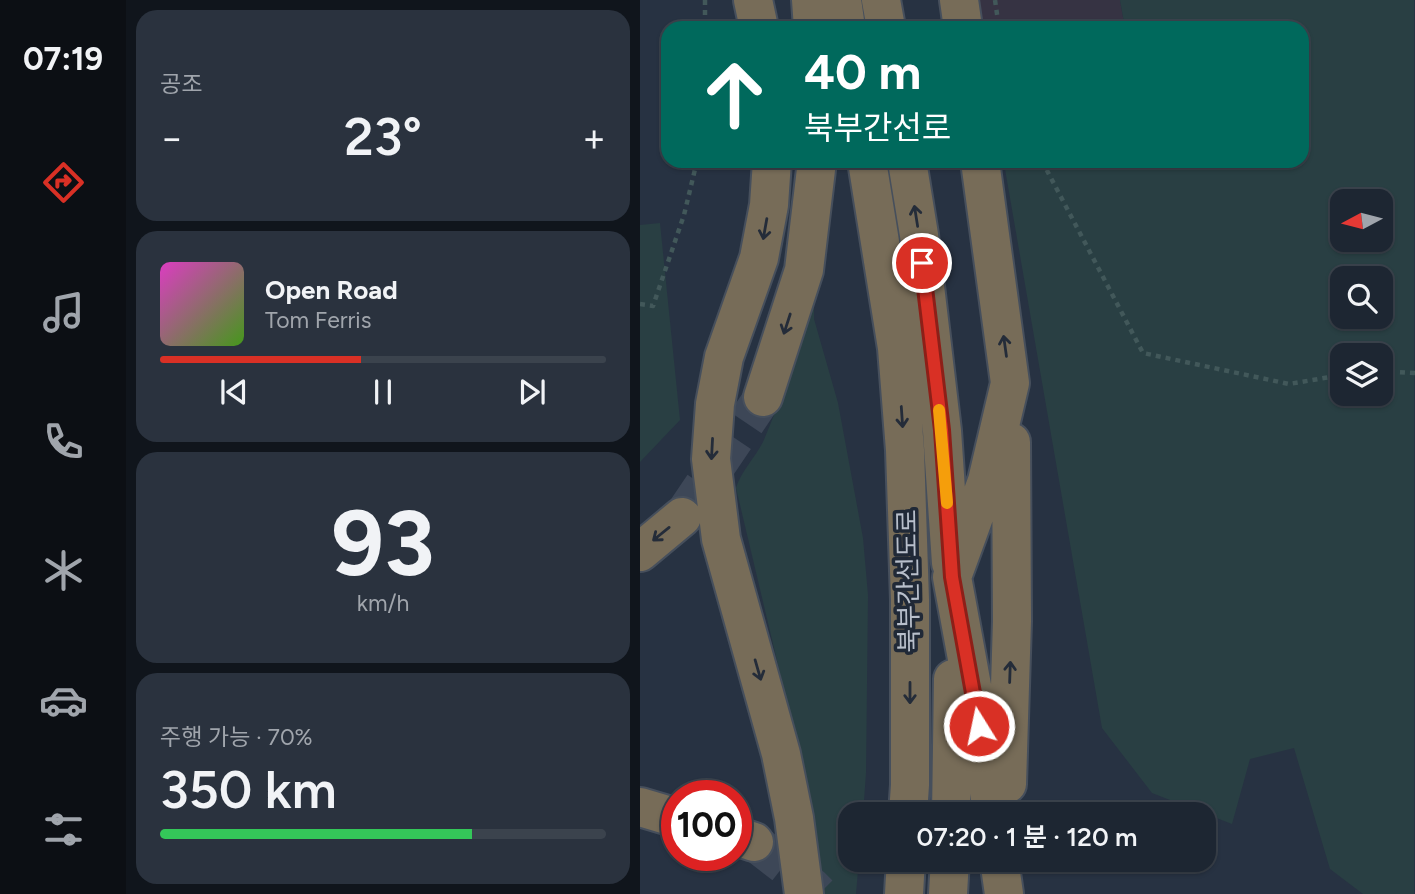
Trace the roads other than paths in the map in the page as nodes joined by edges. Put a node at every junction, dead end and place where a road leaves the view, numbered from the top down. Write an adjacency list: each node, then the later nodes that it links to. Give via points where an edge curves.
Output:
1 (753, 0): 6 (highway)
2 (811, 0): 7 (highway)
3 (842, 0): 8 (highway)
4 (881, 0): 9 (highway)
5 (959, 0): 10 (highway)
6 (757, 21)
7 (812, 21)
8 (845, 21)
9 (885, 21)
10 (962, 21)
11 (772, 168): 31 (highway, one-way to 31, via 759,258 724,357 711,459 720,539 781,754)
12 (816, 168): 17 (highway, one-way to 17, via 804,270)
13 (868, 168): 21 (highway, 북부간선도로, one-way to 21, via 897,348 905,450 910,600)
14 (908, 168): 20 (highway, one-way to 14, via 942,430)
15 (981, 168): 16 (highway, one-way to 15)
16 (1010, 383): 20 (highway, via 987,481); 24 (highway, one-way to 16)
17 (763, 397)
18 (683, 517): 19 (highway, one-way to 19)
19 (640, 552)
20 (952, 577): 22 (highway, 북부간선도로); 23 (highway)
21 (908, 802)
22 (952, 802)
23 (990, 802)
24 (1007, 802)
25 (640, 807): 26 (highway)
26 (661, 813)
27 (905, 872): 32 (highway)
28 (949, 872): 33 (highway)
29 (1001, 872): 34 (highway)
30 (1011, 872): 35 (highway)
31 (804, 894)
32 (904, 894)
33 (948, 894)
34 (1004, 894)
35 (1012, 894)

